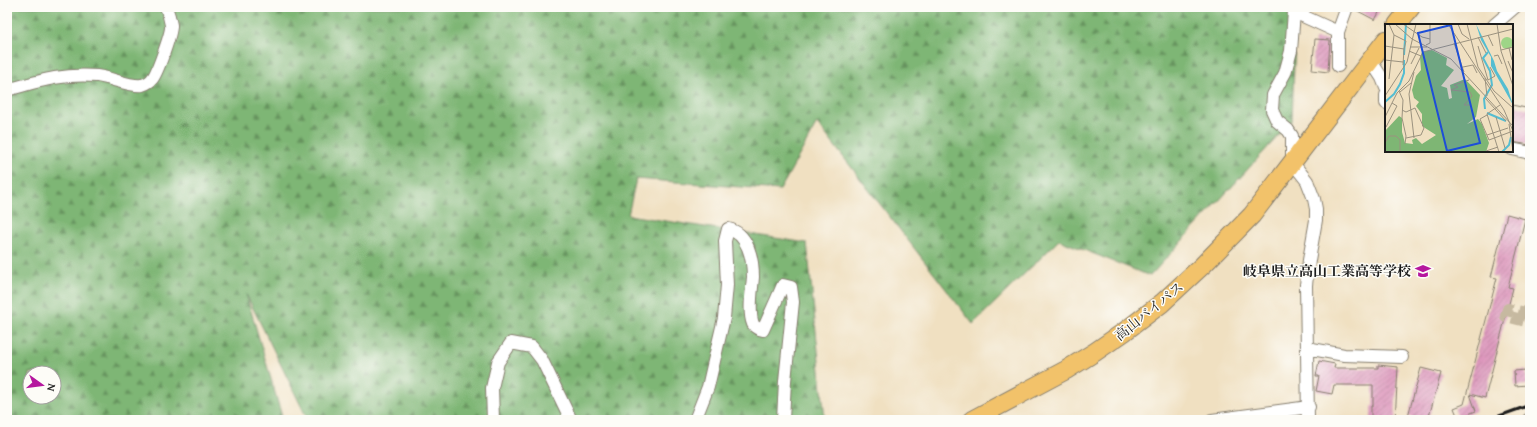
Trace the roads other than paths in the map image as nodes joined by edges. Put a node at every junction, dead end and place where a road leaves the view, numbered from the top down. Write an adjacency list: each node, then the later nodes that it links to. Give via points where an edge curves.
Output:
1 (166, 7): 16 (street, via 171,25 170,33 153,79 147,83 135,85 108,78 75,75 55,77)
2 (1347, 7): 11 (street)
3 (1399, 7): 7 (highway, 高山バイパス)
4 (1411, 7): 8 (highway)
5 (1515, 7): 9 (street)
6 (1293, 10): 11 (street); 19 (street, via 1291,52 1285,72 1273,95 1272,110 1277,121 1292,136)
7 (1387, 24)
8 (1398, 24)
9 (1495, 24)
10 (1385, 26): 19 (highway, 高山バイパス)
11 (1338, 32): 14 (street)
12 (1385, 41): 13 (highway, 高山バイパス)
13 (1371, 61): 15 (street); 19 (highway, 高山バイパス)
14 (1338, 66)
15 (1385, 86)
16 (7, 90)
17 (1513, 149): 18 (street)
18 (1530, 153)
19 (1292, 162): 20 (street, via 1307,181 1316,209 1306,285); 27 (highway, 高山バイパス, via 1231,237 1162,303 1124,332 1066,370)
20 (1307, 348): 21 (street, via 1344,355); 22 (street)
21 (1402, 357)
22 (1309, 407): 28 (street); 29 (street)
23 (493, 420): 24 (street, via 492,388 498,362 512,343 532,347 542,360)
24 (571, 420)
25 (695, 420): 26 (street, via 708,387 724,318 727,285 725,242 728,229 736,230 744,239 749,252 753,276 751,311 756,328 763,330 783,285 791,287 794,302)
26 (783, 420)
27 (972, 420)
28 (1212, 420)
29 (1308, 420)

